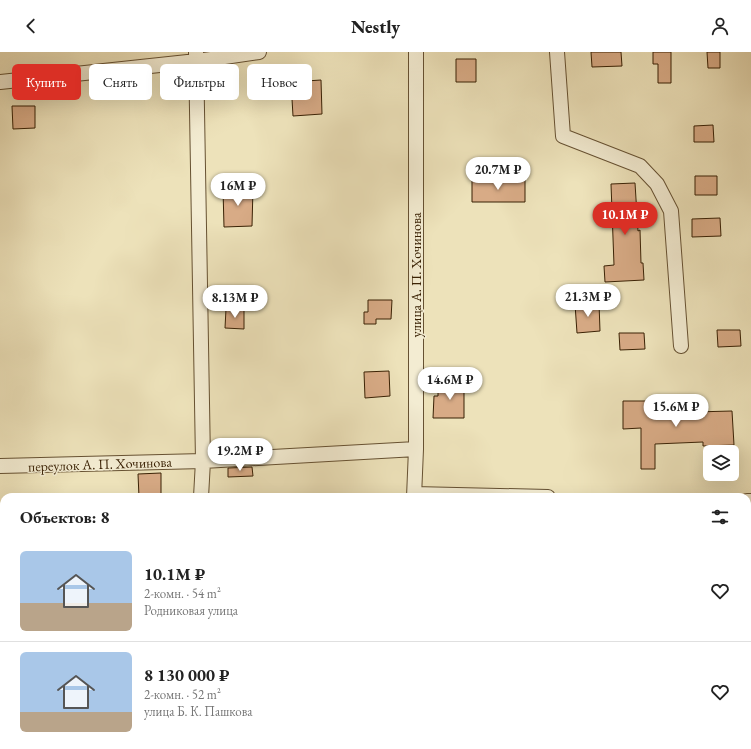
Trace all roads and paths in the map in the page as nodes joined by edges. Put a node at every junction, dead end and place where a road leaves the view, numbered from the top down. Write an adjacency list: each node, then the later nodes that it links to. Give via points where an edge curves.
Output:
1 (259, 52): 4 (street)
2 (416, 52): 7 (street, улица А. П. Хочинова)
3 (557, 52): 6 (street, via 563,136 640,166 657,184 671,211)
4 (197, 57): 5 (street); 8 (street)
5 (0, 82)
6 (681, 346)
7 (416, 449): 8 (street, переулок А. П. Хочинова); 11 (street, улица А. П. Хочинова)
8 (203, 461): 9 (street, переулок А. П. Хочинова); 10 (street)
9 (0, 466)
10 (201, 493)
11 (414, 493)

